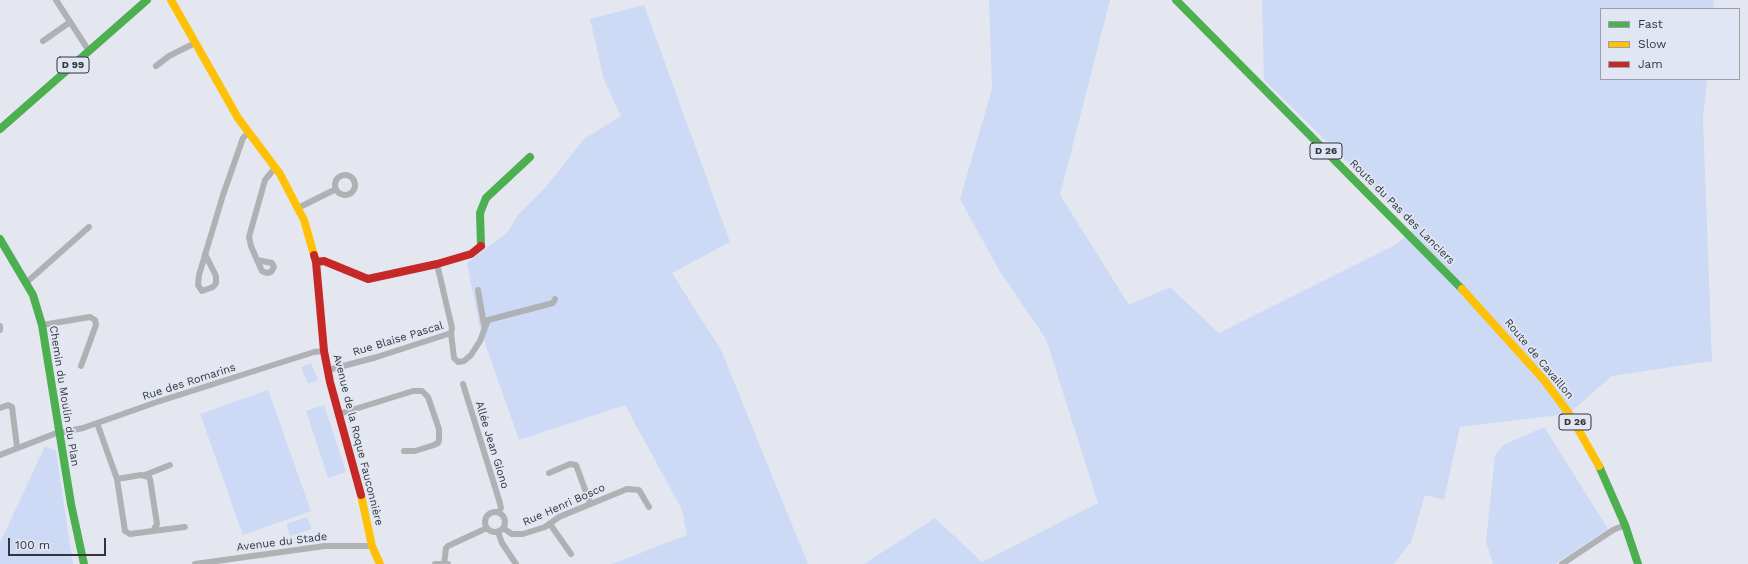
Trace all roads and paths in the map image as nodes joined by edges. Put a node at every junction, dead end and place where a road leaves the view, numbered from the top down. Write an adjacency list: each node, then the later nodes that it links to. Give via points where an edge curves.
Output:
1 (56, 0): 5 (street)
2 (147, 0): 8 (street, D 99)
3 (171, 0): 7 (street, Avenue de la Roque Fauconnière)
4 (1176, 0): 25 (street, Route du Pas des Lanciers / D 26)
5 (70, 22): 6 (street); 8 (street)
6 (43, 41)
7 (195, 43): 9 (street, via 169,56); 11 (street, Avenue de la Roque Fauconnière)
8 (89, 50): 10 (street, D 99)
9 (156, 66)
10 (0, 129)
11 (248, 133): 13 (street, Avenue de la Roque Fauconnière); 18 (street, via 243,138)
12 (530, 157): 21 (street, via 486,198 480,213 481,247 471,254)
13 (275, 168): 15 (street, Avenue de la Roque Fauconnière); 19 (street, via 265,180 250,237)
14 (336, 189): 15 (street)
15 (298, 208): 20 (street, Avenue de la Roque Fauconnière)
16 (89, 227): 22 (street)
17 (0, 239): 22 (street, Chemin du Moulin du Plan)
18 (206, 254): 18 (street, via 216,276 216,283 202,291 198,285 199,275)
19 (257, 260)
20 (316, 262): 21 (street, via 324,261 368,279); 31 (street, Avenue de la Roque Fauconnière)
21 (437, 264): 30 (street, Rue Blaise Pascal)
22 (27, 282): 26 (street, Chemin du Moulin du Plan)
23 (478, 290): 27 (street)
24 (555, 298): 27 (street, via 553,303 491,318)
25 (1476, 303): 50 (street, Route de Cavaillon / D 26, via 1544,380 1570,415 1602,471)
26 (42, 325): 32 (street, via 90,317 95,320 96,325); 38 (street, Chemin du Moulin du Plan)
27 (484, 325): 30 (street, via 483,334 472,355 461,362 454,358)
28 (0, 326): 29 (street)
29 (0, 330)
30 (451, 333): 33 (street, Rue Blaise Pascal)
31 (324, 351): 33 (street, Avenue de la Roque Fauconnière); 37 (street, Rue des Romarins, via 314,352)
32 (81, 366)
33 (328, 370): 36 (street, Avenue de la Roque Fauconnière)
34 (463, 384): 48 (street, Allée Jean Giono, via 499,500)
35 (0, 408): 39 (street, via 8,405 12,407)
36 (339, 414): 40 (street, via 413,391 422,391 428,397 439,429 439,440 434,445 415,451); 55 (street, Avenue de la Roque Fauconnière, via 358,477)
37 (97, 423): 38 (street, Rue des Romarins, via 70,432); 45 (street)
38 (59, 432): 39 (street, Rue des Romarins); 57 (street, Chemin du Moulin du Plan)
39 (17, 447): 41 (street, Rue des Romarins)
40 (404, 451)
41 (0, 455)
42 (170, 465): 44 (street)
43 (549, 473): 46 (street, via 570,464 576,466)
44 (145, 476): 45 (street); 54 (street, via 152,482 157,524)
45 (117, 479): 54 (street, via 124,531 130,534)
46 (590, 503): 47 (street, Rue Henri Bosco, via 631,488 639,490); 49 (street, Rue Henri Bosco, via 559,517)
47 (649, 507)
48 (499, 512): 52 (street, via 487,515 484,521); 53 (street, Rue Henri Bosco, via 505,519)
49 (550, 524): 53 (street, Rue Henri Bosco, via 516,535); 56 (street)
50 (1625, 525): 64 (street, via 1613,530); 65 (street, Route de Cavaillon / D 26)
51 (185, 527): 54 (street)
52 (487, 528): 53 (street, Rue Henri Bosco, via 492,532); 61 (street, via 448,546)
53 (501, 530): 63 (street, via 502,543)
54 (153, 531)
55 (372, 546): 58 (street, Avenue du Stade, via 325,546); 59 (street, Avenue de la Roque Fauconnière)
56 (571, 554)
57 (84, 564)
58 (195, 564)
59 (380, 564)
60 (435, 564): 61 (street)
61 (444, 564): 62 (street)
62 (448, 564)
63 (516, 564)
64 (1562, 564)
65 (1638, 564)

